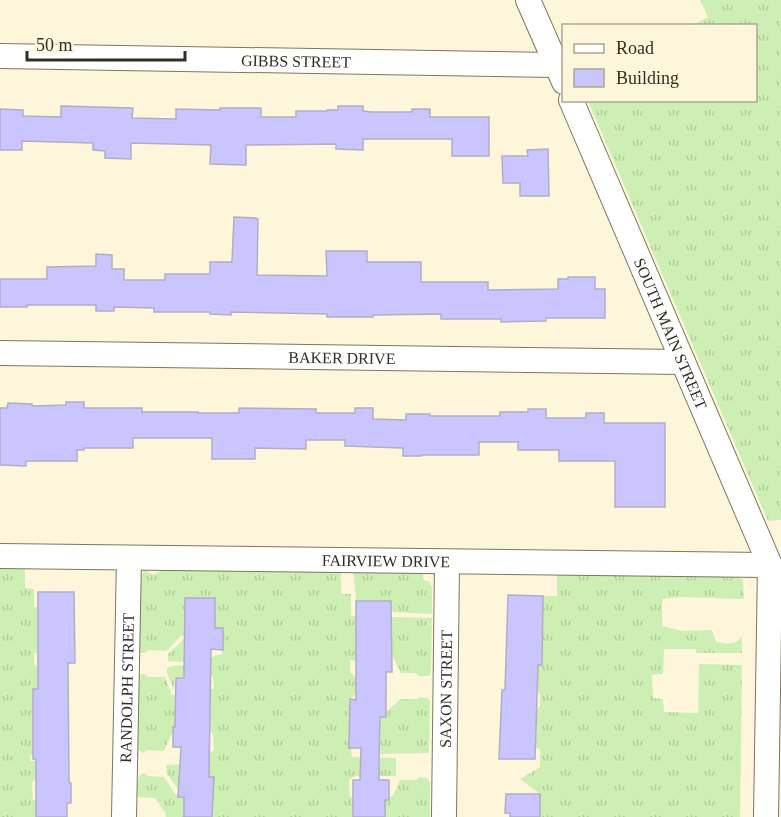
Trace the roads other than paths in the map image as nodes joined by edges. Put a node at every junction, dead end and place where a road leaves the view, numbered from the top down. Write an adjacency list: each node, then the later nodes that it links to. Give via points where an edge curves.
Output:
1 (528, 0): 3 (street)
2 (0, 57): 3 (street, GIBBS STREET)
3 (560, 74)
4 (572, 102): 6 (street, SOUTH MAIN STREET)
5 (0, 353): 6 (street, BAKER DRIVE)
6 (683, 362): 10 (street, SOUTH MAIN STREET)
7 (0, 556): 8 (street, FAIRVIEW DRIVE)
8 (129, 558): 9 (street, FAIRVIEW DRIVE); 11 (street, RANDOLPH STREET)
9 (447, 562): 10 (street, FAIRVIEW DRIVE); 12 (street, SAXON STREET)
10 (770, 566): 13 (street)
11 (124, 817)
12 (444, 817)
13 (766, 817)

